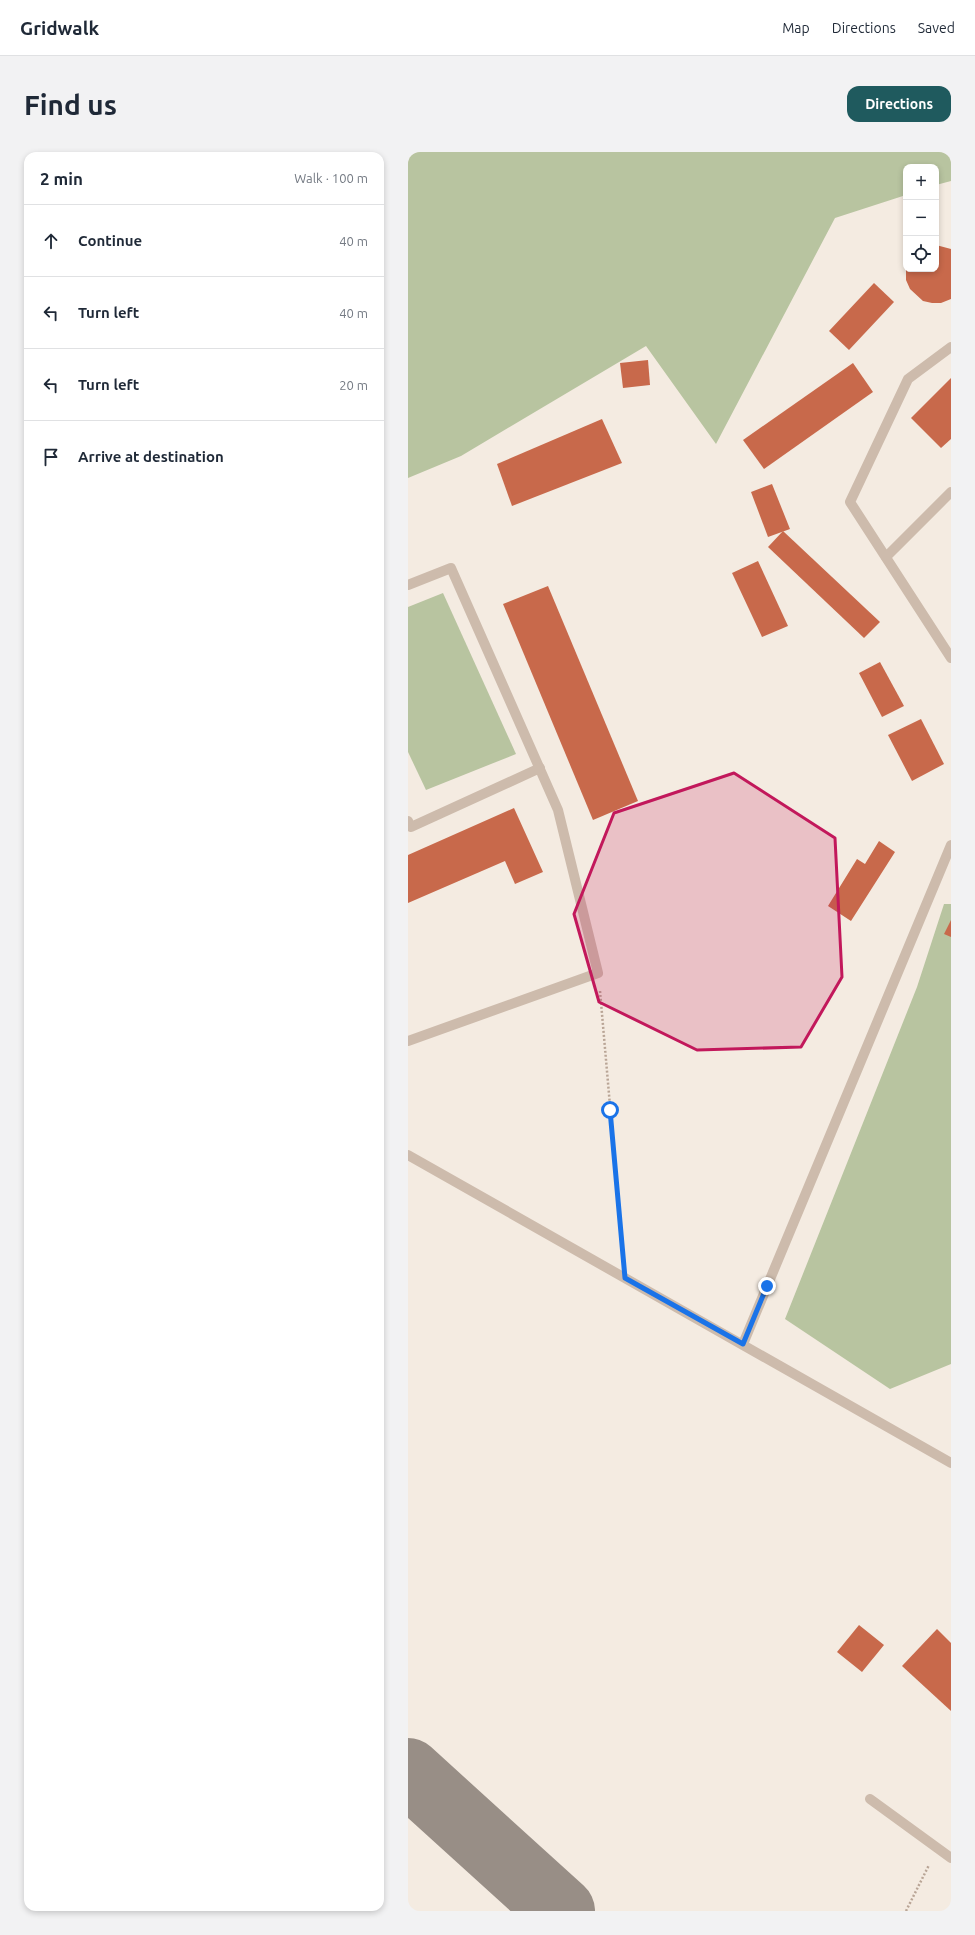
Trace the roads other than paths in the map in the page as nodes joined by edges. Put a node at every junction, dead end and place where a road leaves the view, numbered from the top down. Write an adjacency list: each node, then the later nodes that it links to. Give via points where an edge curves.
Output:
1 (951, 347): 3 (lane, via 908,379 850,502)
2 (951, 492): 3 (lane)
3 (886, 557): 5 (lane)
4 (408, 585): 6 (lane, via 451,568)
5 (951, 658)
6 (540, 768): 7 (lane, via 411,827); 9 (lane, via 558,810 598,973)
7 (408, 820)
8 (951, 845): 11 (lane)
9 (408, 1041)
10 (408, 1155): 11 (lane)
11 (743, 1344): 12 (lane)
12 (951, 1463)
13 (870, 1799): 14 (lane)
14 (951, 1858)

